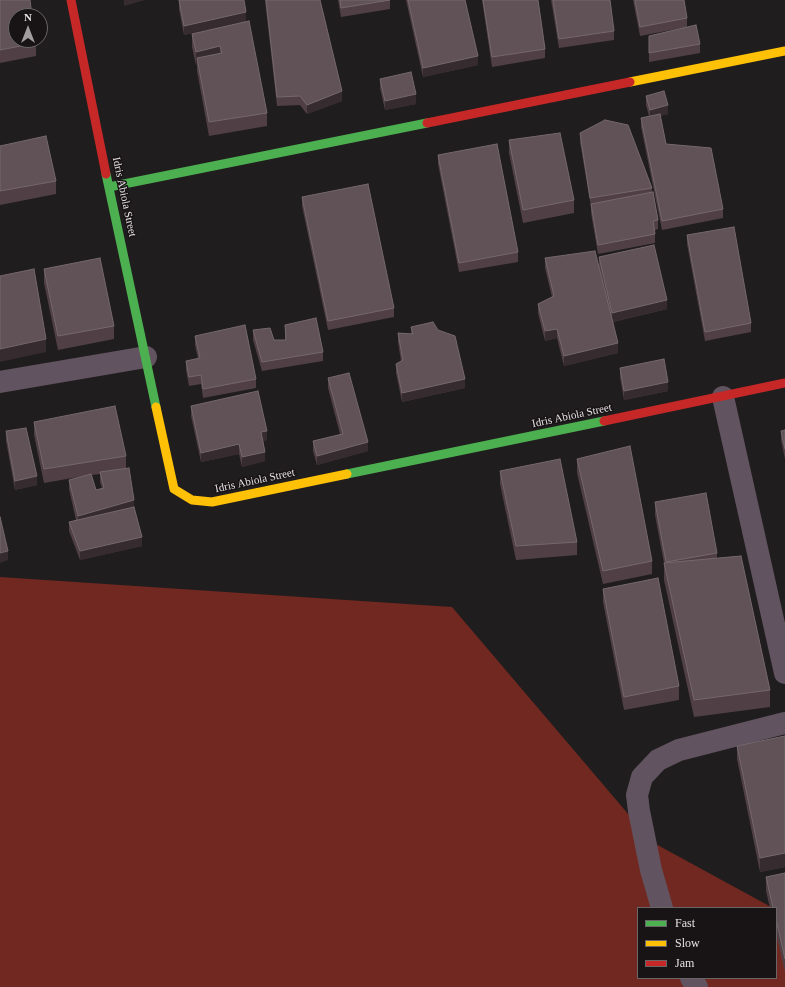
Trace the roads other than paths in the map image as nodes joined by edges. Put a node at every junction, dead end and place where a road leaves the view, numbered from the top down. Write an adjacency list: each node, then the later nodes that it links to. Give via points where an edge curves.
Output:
1 (72, 0): 3 (street, Idris Abiola Street)
2 (785, 51): 3 (street)
3 (109, 187): 4 (street, Idris Abiola Street)
4 (146, 357): 5 (street); 7 (street, Idris Abiola Street, via 174,489 192,500 212,502)
5 (0, 382)
6 (785, 383): 7 (street, Idris Abiola Street)
7 (723, 397): 8 (street)
8 (785, 673)
9 (785, 723): 10 (street, via 679,750 658,760 642,777 637,795 639,811)
10 (662, 907)

